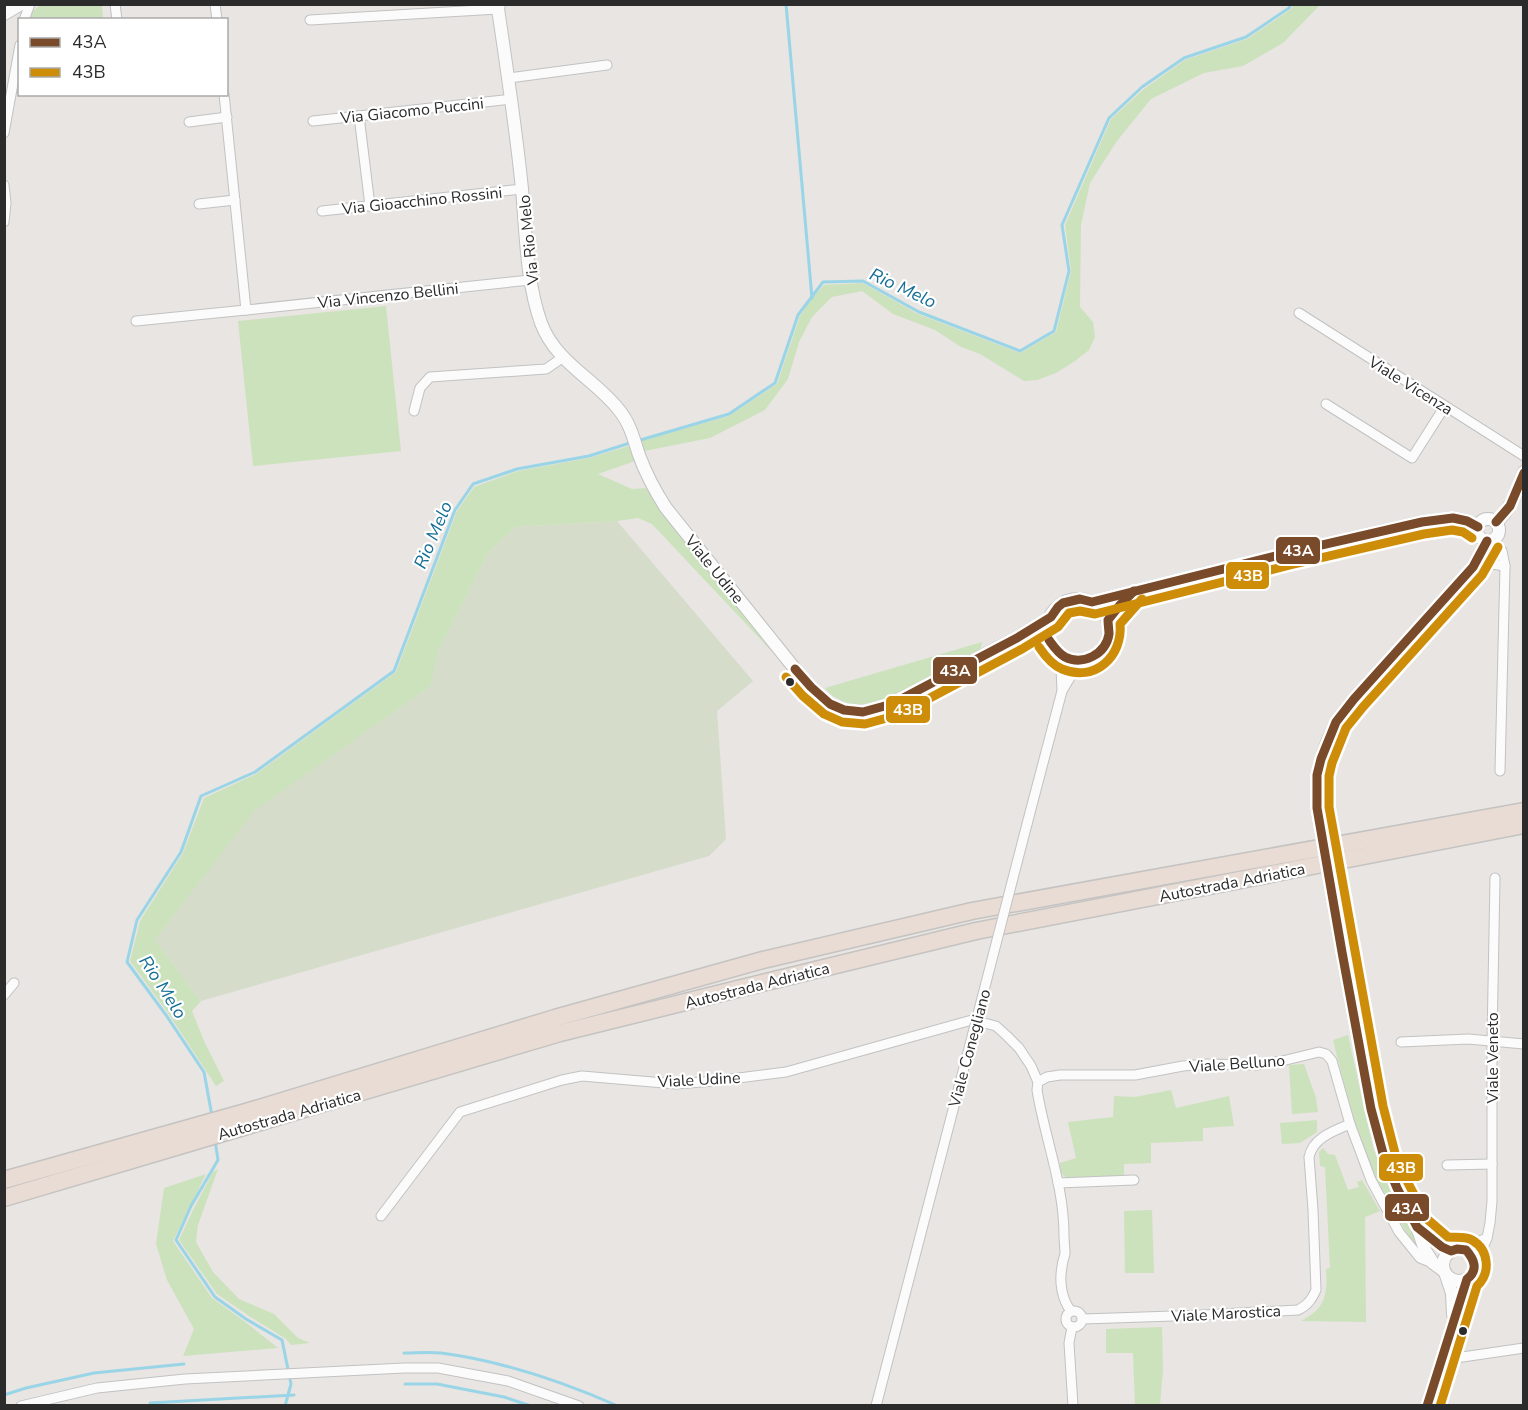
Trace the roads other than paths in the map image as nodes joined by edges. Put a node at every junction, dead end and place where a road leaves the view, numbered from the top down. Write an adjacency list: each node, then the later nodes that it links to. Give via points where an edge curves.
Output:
1 (21, 4): 3 (street)
2 (498, 7): 4 (street); 7 (street, Via Rio Melo)
3 (4, 14)
4 (310, 20)
5 (18, 56): 14 (street)
6 (607, 65): 7 (street)
7 (509, 78): 9 (street, Via Rio Melo)
8 (224, 96): 11 (street)
9 (512, 99): 10 (street, Via Giacomo Puccini); 16 (street, Via Rio Melo)
10 (358, 116): 12 (street, Via Giacomo Puccini); 19 (street)
11 (227, 117): 13 (street); 17 (street)
12 (313, 121)
13 (189, 122)
14 (4, 133)
15 (4, 185): 21 (street)
16 (522, 189): 19 (street, Via Gioacchino Rossini); 22 (street, Via Rio Melo)
17 (235, 201): 18 (street); 23 (street)
18 (199, 204)
19 (370, 206): 20 (street, Via Gioacchino Rossini)
20 (322, 211)
21 (4, 222)
22 (530, 280): 23 (street, Via Vincenzo Bellini); 26 (street, Via Rio Melo, via 542,324)
23 (246, 310): 25 (street, Via Vincenzo Bellini)
24 (1299, 313): 28 (street, Viale Vicenza)
25 (136, 321)
26 (562, 358): 29 (street, via 546,369 430,376 420,388); 30 (street, Via Rio Melo, via 602,390 621,412)
27 (1326, 404): 28 (street, via 1412,458)
28 (1445, 406): 31 (street, Viale Vicenza)
29 (414, 411)
30 (633, 436): 43 (street, Viale Udine, via 654,490 666,508 795,669 830,704 862,712 891,704)
31 (1524, 456)
32 (1524, 472): 33 (street)
33 (1518, 500): 34 (street)
34 (1496, 522): 35 (street, via 1487,519); 36 (street, via 1499,531)
35 (1478, 527): 36 (street, via 1479,536); 39 (street, via 1453,518 1422,522)
36 (1491, 540): 37 (street, via 1502,551); 38 (street)
37 (1504, 566): 38 (street); 47 (street)
38 (1473, 567): 65 (street, bridge, via 1336,722 1317,775 1317,808 1371,1109 1384,1157)
39 (1134, 591): 40 (street); 42 (street)
40 (1092, 602): 41 (street, via 1068,601); 42 (street)
41 (1050, 616): 43 (street, Viale Udine); 44 (street, via 1047,628)
42 (1108, 620): 45 (street, via 1106,644)
43 (1017, 638): 44 (street)
44 (1052, 645): 45 (street, via 1070,660); 46 (street, Viale Conegliano, via 1061,668)
45 (1088, 659): 46 (street, Viale Conegliano, via 1074,671)
46 (1062, 691): 81 (street, Viale Conegliano, bridge)
47 (1500, 771)
48 (1524, 811): 60 (highway, Autostrada Adriatica, via 972,911 763,960)
49 (1524, 825): 63 (highway, Autostrada Adriatica, via 976,931 560,1033)
50 (1496, 878): 53 (street, Viale Veneto)
51 (14, 983): 52 (street)
52 (4, 995)
53 (1492, 1041): 54 (street); 55 (street); 58 (street, Viale Veneto)
54 (1401, 1042)
55 (1524, 1044)
56 (1038, 1082): 57 (street, Viale Belluno, via 1060,1075 1135,1076 1184,1066 1256,1065 1318,1052 1332,1061); 62 (street); 64 (street, Viale Udine, via 1019,1048 1007,1036 996,1026 972,1020 773,1074 676,1083 582,1076 562,1080 460,1112)
57 (1350, 1124): 67 (street, Viale Belluno, via 1371,1180); 74 (street, Viale Marostica, via 1324,1137 1310,1150 1316,1290 1306,1306 1298,1310)
58 (1492, 1164): 59 (street); 66 (street, Viale Veneto)
59 (1447, 1165)
60 (4, 1180)
61 (1134, 1180): 62 (street)
62 (1058, 1183): 73 (street, via 1065,1254 1061,1285)
63 (4, 1198)
64 (381, 1216)
65 (1417, 1227): 68 (street); 69 (street)
66 (1487, 1238): 68 (street); 72 (street, Viale Veneto)
67 (1412, 1249): 69 (street); 70 (street, Viale Belluno, via 1420,1258)
68 (1451, 1249): 69 (street); 71 (street, via 1443,1262); 72 (street, via 1466,1250 1473,1258)
69 (1425, 1250): 70 (street)
70 (1433, 1263): 71 (street)
71 (1445, 1273): 72 (street, via 1456,1281); 75 (street, Viale Veneto, via 1452,1293)
72 (1471, 1273): 75 (street, Viale Veneto)
73 (1071, 1311): 74 (street, via 1077,1311); 76 (street, via 1066,1319)
74 (1083, 1319): 76 (street)
75 (1454, 1324): 78 (street, Viale Veneto)
76 (1072, 1327): 82 (street, via 1069,1343)
77 (1524, 1348): 78 (street)
78 (1442, 1360): 83 (street, Viale Veneto)
79 (21, 1406): 80 (street, via 97,1388 185,1379 404,1368 438,1368 508,1381)
80 (579, 1406)
81 (876, 1406)
82 (1073, 1406)
83 (1427, 1406)

